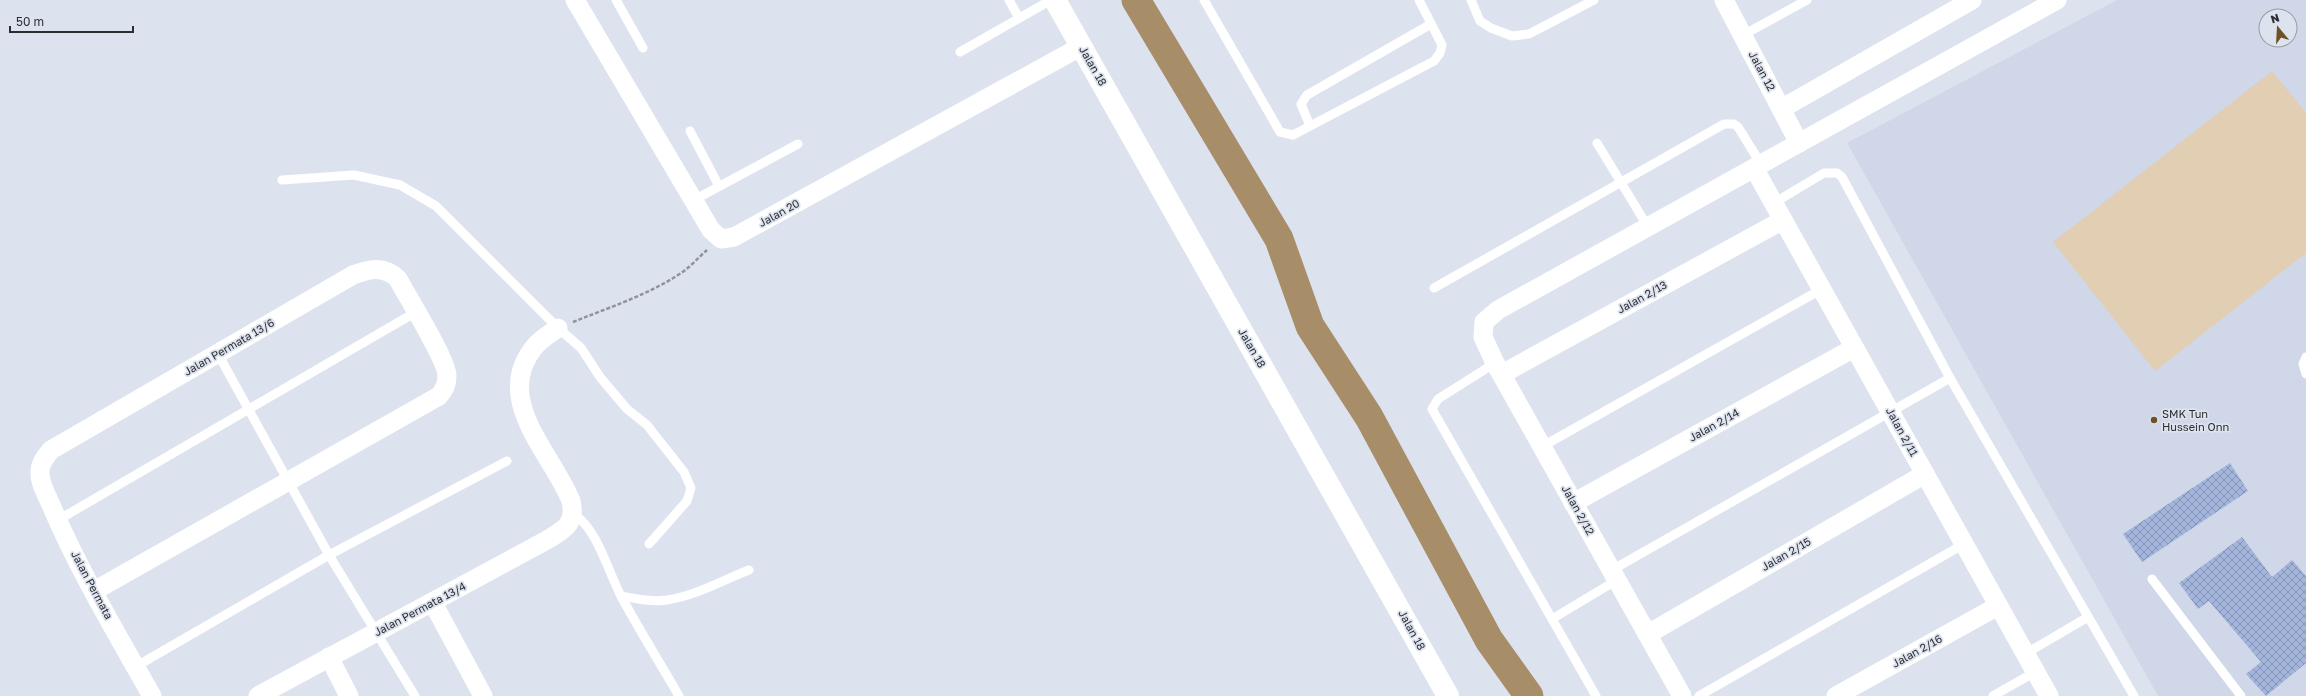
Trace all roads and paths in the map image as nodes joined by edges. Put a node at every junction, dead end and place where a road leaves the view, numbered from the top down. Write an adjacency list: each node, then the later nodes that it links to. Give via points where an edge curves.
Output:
1 (575, 0): 30 (street)
2 (616, 0): 18 (lane)
3 (1009, 0): 14 (lane)
4 (1051, 0): 14 (lane)
5 (1055, 0): 17 (street, Jalan 18)
6 (1204, 0): 21 (lane, via 1280,132 1293,135)
7 (1419, 0): 15 (lane)
8 (1470, 0): 9 (lane, via 1480,21 1512,36 1529,34)
9 (1594, 0)
10 (1724, 0): 16 (street, Jalan 12)
11 (1806, 0): 16 (lane)
12 (1972, 0): 20 (street)
13 (2057, 0): 24 (street)
14 (1019, 18): 19 (lane)
15 (1431, 24): 21 (lane, via 1307,94 1301,104); 21 (lane, via 1442,45 1434,61)
16 (1742, 36): 20 (street, Jalan 12)
17 (1082, 46): 34 (street, Jalan 20, via 734,237); 79 (street, Jalan 18)
18 (643, 48)
19 (960, 52)
20 (1781, 109): 24 (street, Jalan 12)
21 (1310, 126)
22 (690, 131): 29 (lane)
23 (1597, 143): 28 (lane)
24 (1799, 143): 26 (street)
25 (798, 144): 29 (lane)
26 (1758, 166): 28 (lane, via 1738,126 1724,124); 31 (street, Jalan 2/11); 33 (street)
27 (282, 180): 38 (lane, via 354,175 400,185 436,206)
28 (1621, 182): 33 (lane); 35 (lane)
29 (719, 186): 30 (lane)
30 (694, 200): 34 (street, via 711,230)
31 (1774, 203): 32 (street, Jalan 2/11); 44 (lane, via 1824,173 1837,173 1842,177)
32 (1783, 220): 36 (street, Jalan 2/11); 42 (street, Jalan 2/13)
33 (1648, 227): 42 (street, Jalan 2/12, via 1498,310 1484,322 1483,337)
34 (721, 239): 38 (path, via 684,271 626,301)
35 (1434, 288)
36 (1822, 289): 39 (street, Jalan 2/11); 47 (lane)
37 (416, 312): 40 (street, Jalan Permata 13/6, via 398,279 391,272 380,269 367,270 352,275); 45 (lane); 51 (street, via 442,360 447,375 446,387 439,396)
38 (558, 328): 53 (street, via 536,344 521,374 518,390 527,423 567,490); 55 (lane, via 581,348 600,377 627,409 647,424 684,472 691,488 687,501)
39 (1854, 348): 46 (street, Jalan 2/11); 52 (street, Jalan 2/14)
40 (218, 354): 45 (lane); 49 (street, Jalan Permata 13/6, via 51,450 43,460)
41 (2306, 357): 43 (lane, via 2303,364)
42 (1499, 368): 47 (street, Jalan 2/12); 66 (lane, via 1438,399 1432,409)
43 (2306, 374)
44 (1950, 378): 46 (lane); 65 (lane)
45 (248, 410): 51 (lane); 54 (lane)
46 (1891, 412): 50 (street, Jalan 2/11); 59 (lane)
47 (1543, 446): 52 (street, Jalan 2/12)
48 (507, 461): 57 (lane)
49 (40, 471): 54 (street, Jalan Permata, via 41,482)
50 (1925, 474): 56 (street, Jalan 2/11); 68 (street, Jalan 2/15)
51 (288, 480): 57 (lane); 61 (street)
52 (1573, 502): 59 (street, Jalan 2/12)
53 (574, 514): 62 (lane, via 583,520 592,534); 63 (street, Jalan Permata 13/4, via 562,531)
54 (58, 520): 61 (street, Jalan Permata)
55 (649, 544)
56 (1964, 544): 64 (street, Jalan 2/11); 82 (lane)
57 (329, 555): 67 (lane); 71 (lane)
58 (749, 570): 62 (lane, via 666,600 643,601)
59 (1614, 575): 66 (lane); 68 (street, Jalan 2/12)
60 (2152, 579): 87 (lane)
61 (94, 591): 71 (street, Jalan Permata)
62 (622, 596): 78 (lane)
63 (433, 603): 67 (street, Jalan Permata 13/4); 77 (street)
64 (1998, 606): 69 (street, Jalan 2/11); 83 (street, Jalan 2/16)
65 (2088, 617): 69 (lane); 86 (lane)
66 (1552, 619): 80 (lane)
67 (377, 632): 70 (street, Jalan Permata 13/4); 76 (lane)
68 (1648, 634): 81 (street, Jalan 2/12)
69 (2025, 654): 72 (street, Jalan 2/11)
70 (330, 657): 73 (street, Jalan Permata 13/4); 75 (street)
71 (135, 667): 74 (street, Jalan Permata)
72 (2036, 672): 84 (lane); 85 (street, Jalan 2/11)
73 (264, 694)
74 (152, 696)
75 (349, 696)
76 (415, 696)
77 (483, 696)
78 (679, 696)
79 (1448, 696)
80 (1596, 696)
81 (1682, 696)
82 (1699, 696)
83 (1836, 696)
84 (1993, 696)
85 (2049, 696)
86 (2134, 696)
87 (2241, 696)

